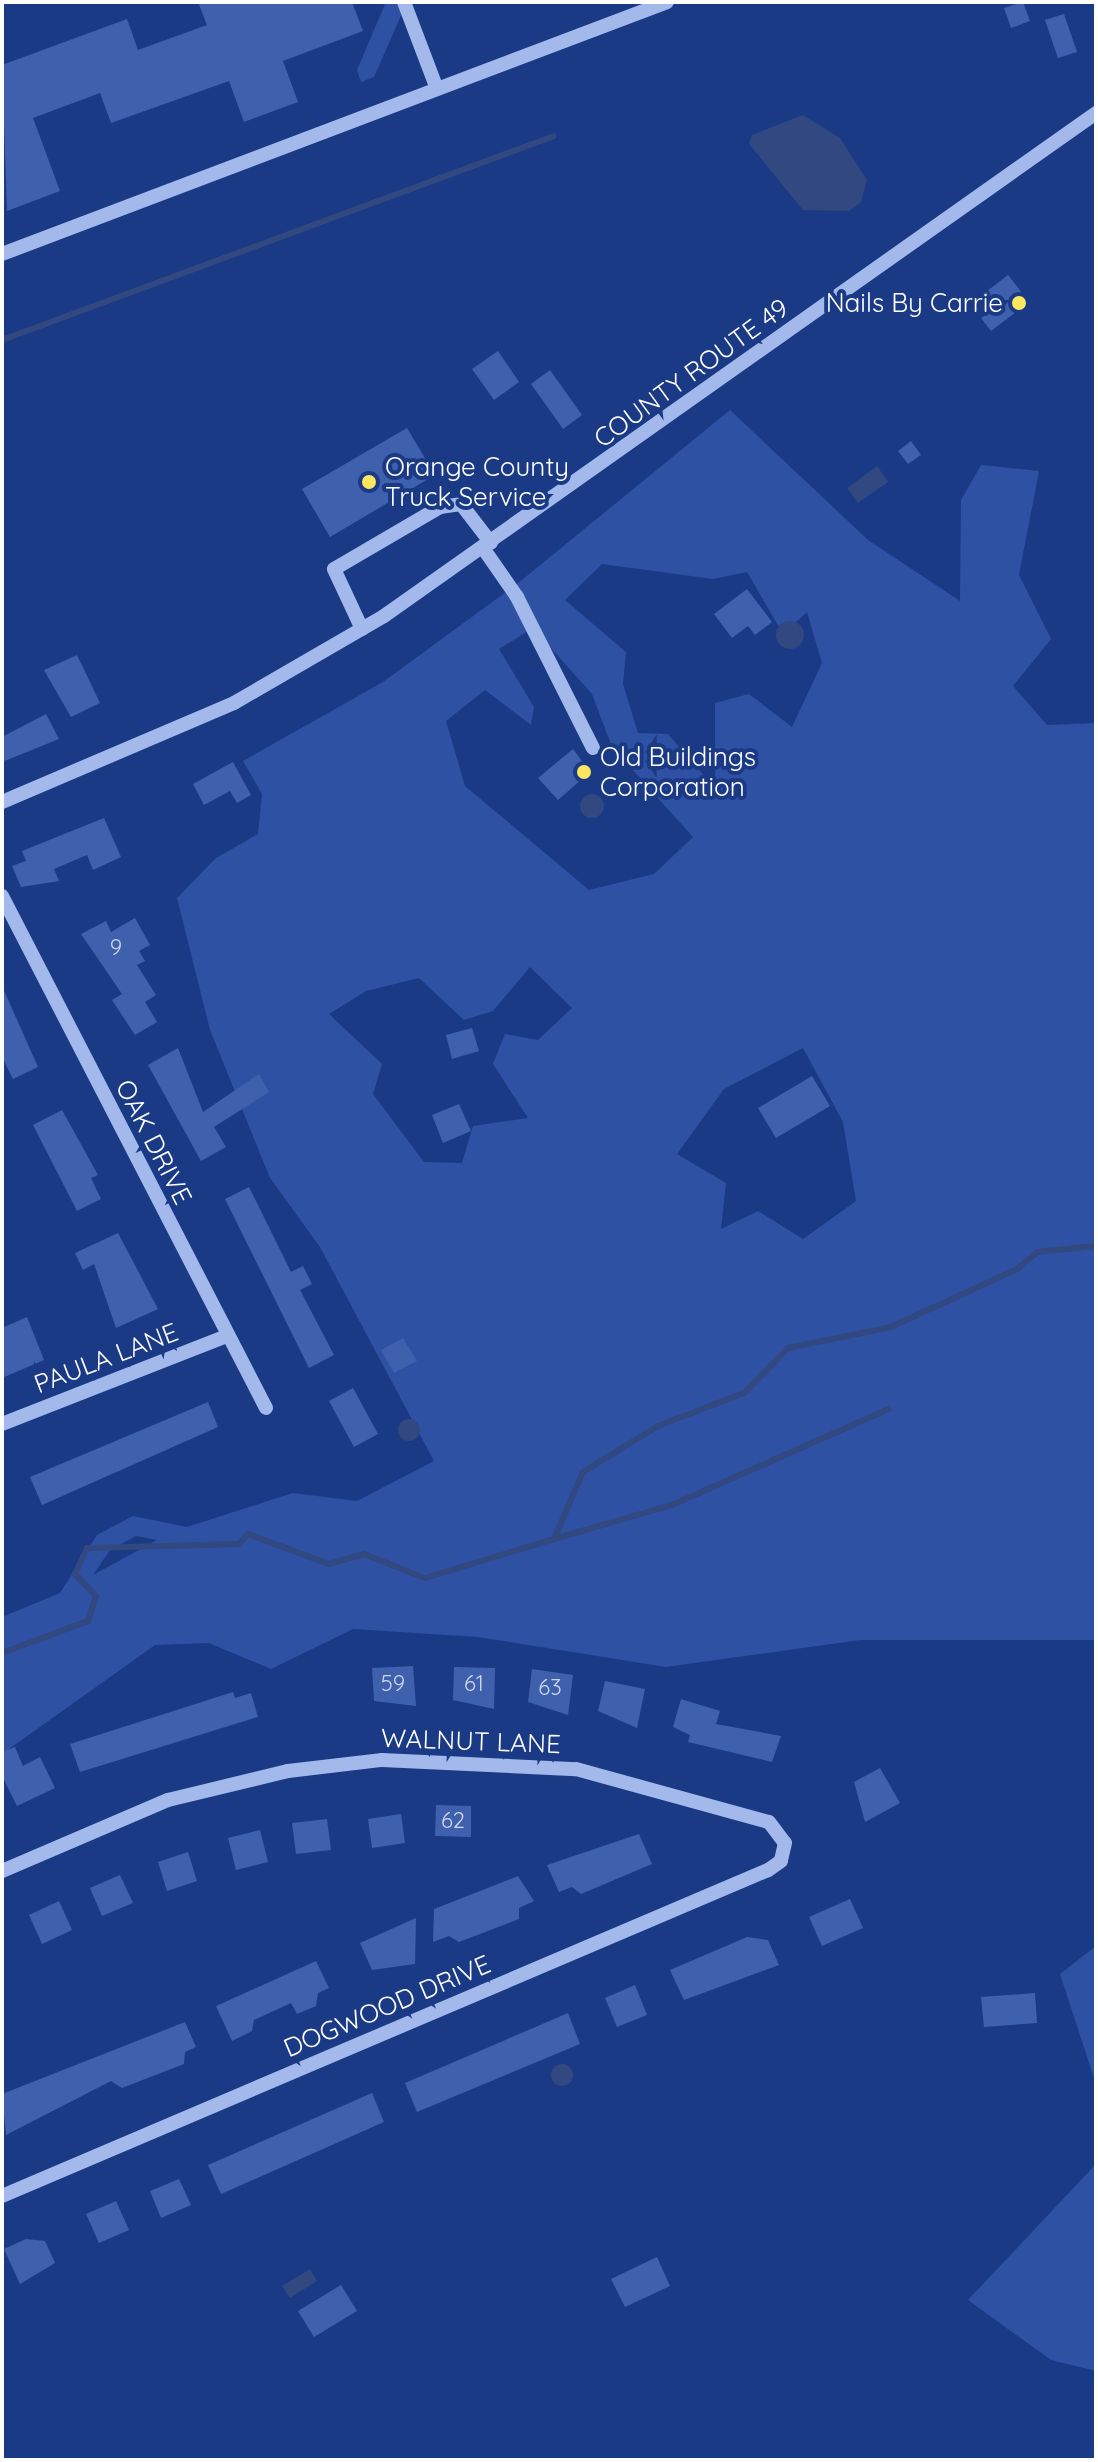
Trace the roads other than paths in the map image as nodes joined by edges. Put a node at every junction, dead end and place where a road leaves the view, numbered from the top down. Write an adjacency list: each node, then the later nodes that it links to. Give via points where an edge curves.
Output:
1 (404, 2): 4 (street)
2 (667, 2): 3 (street)
3 (646, 6): 4 (street)
4 (437, 89): 6 (street)
5 (1096, 113): 7 (street, COUNTY ROUTE 49)
6 (2, 254)
7 (487, 546): 8 (street, COUNTY ROUTE 49); 8 (street, via 461,504 440,507 334,569); 9 (street)
8 (362, 629): 10 (street, COUNTY ROUTE 49, via 234,703)
9 (593, 748)
10 (2, 802)
11 (2, 896): 12 (street, OAK DRIVE)
12 (227, 1336): 13 (street, OAK DRIVE); 14 (street, PAULA LANE)
13 (266, 1408)
14 (2, 1424)
15 (785, 1852): 16 (street, WALNUT LANE, via 783,1834 769,1822 636,1782 576,1769 420,1759 288,1771 168,1800); 17 (street, DOGWOOD DRIVE, via 768,1870)
16 (2, 1871)
17 (2, 2196)

